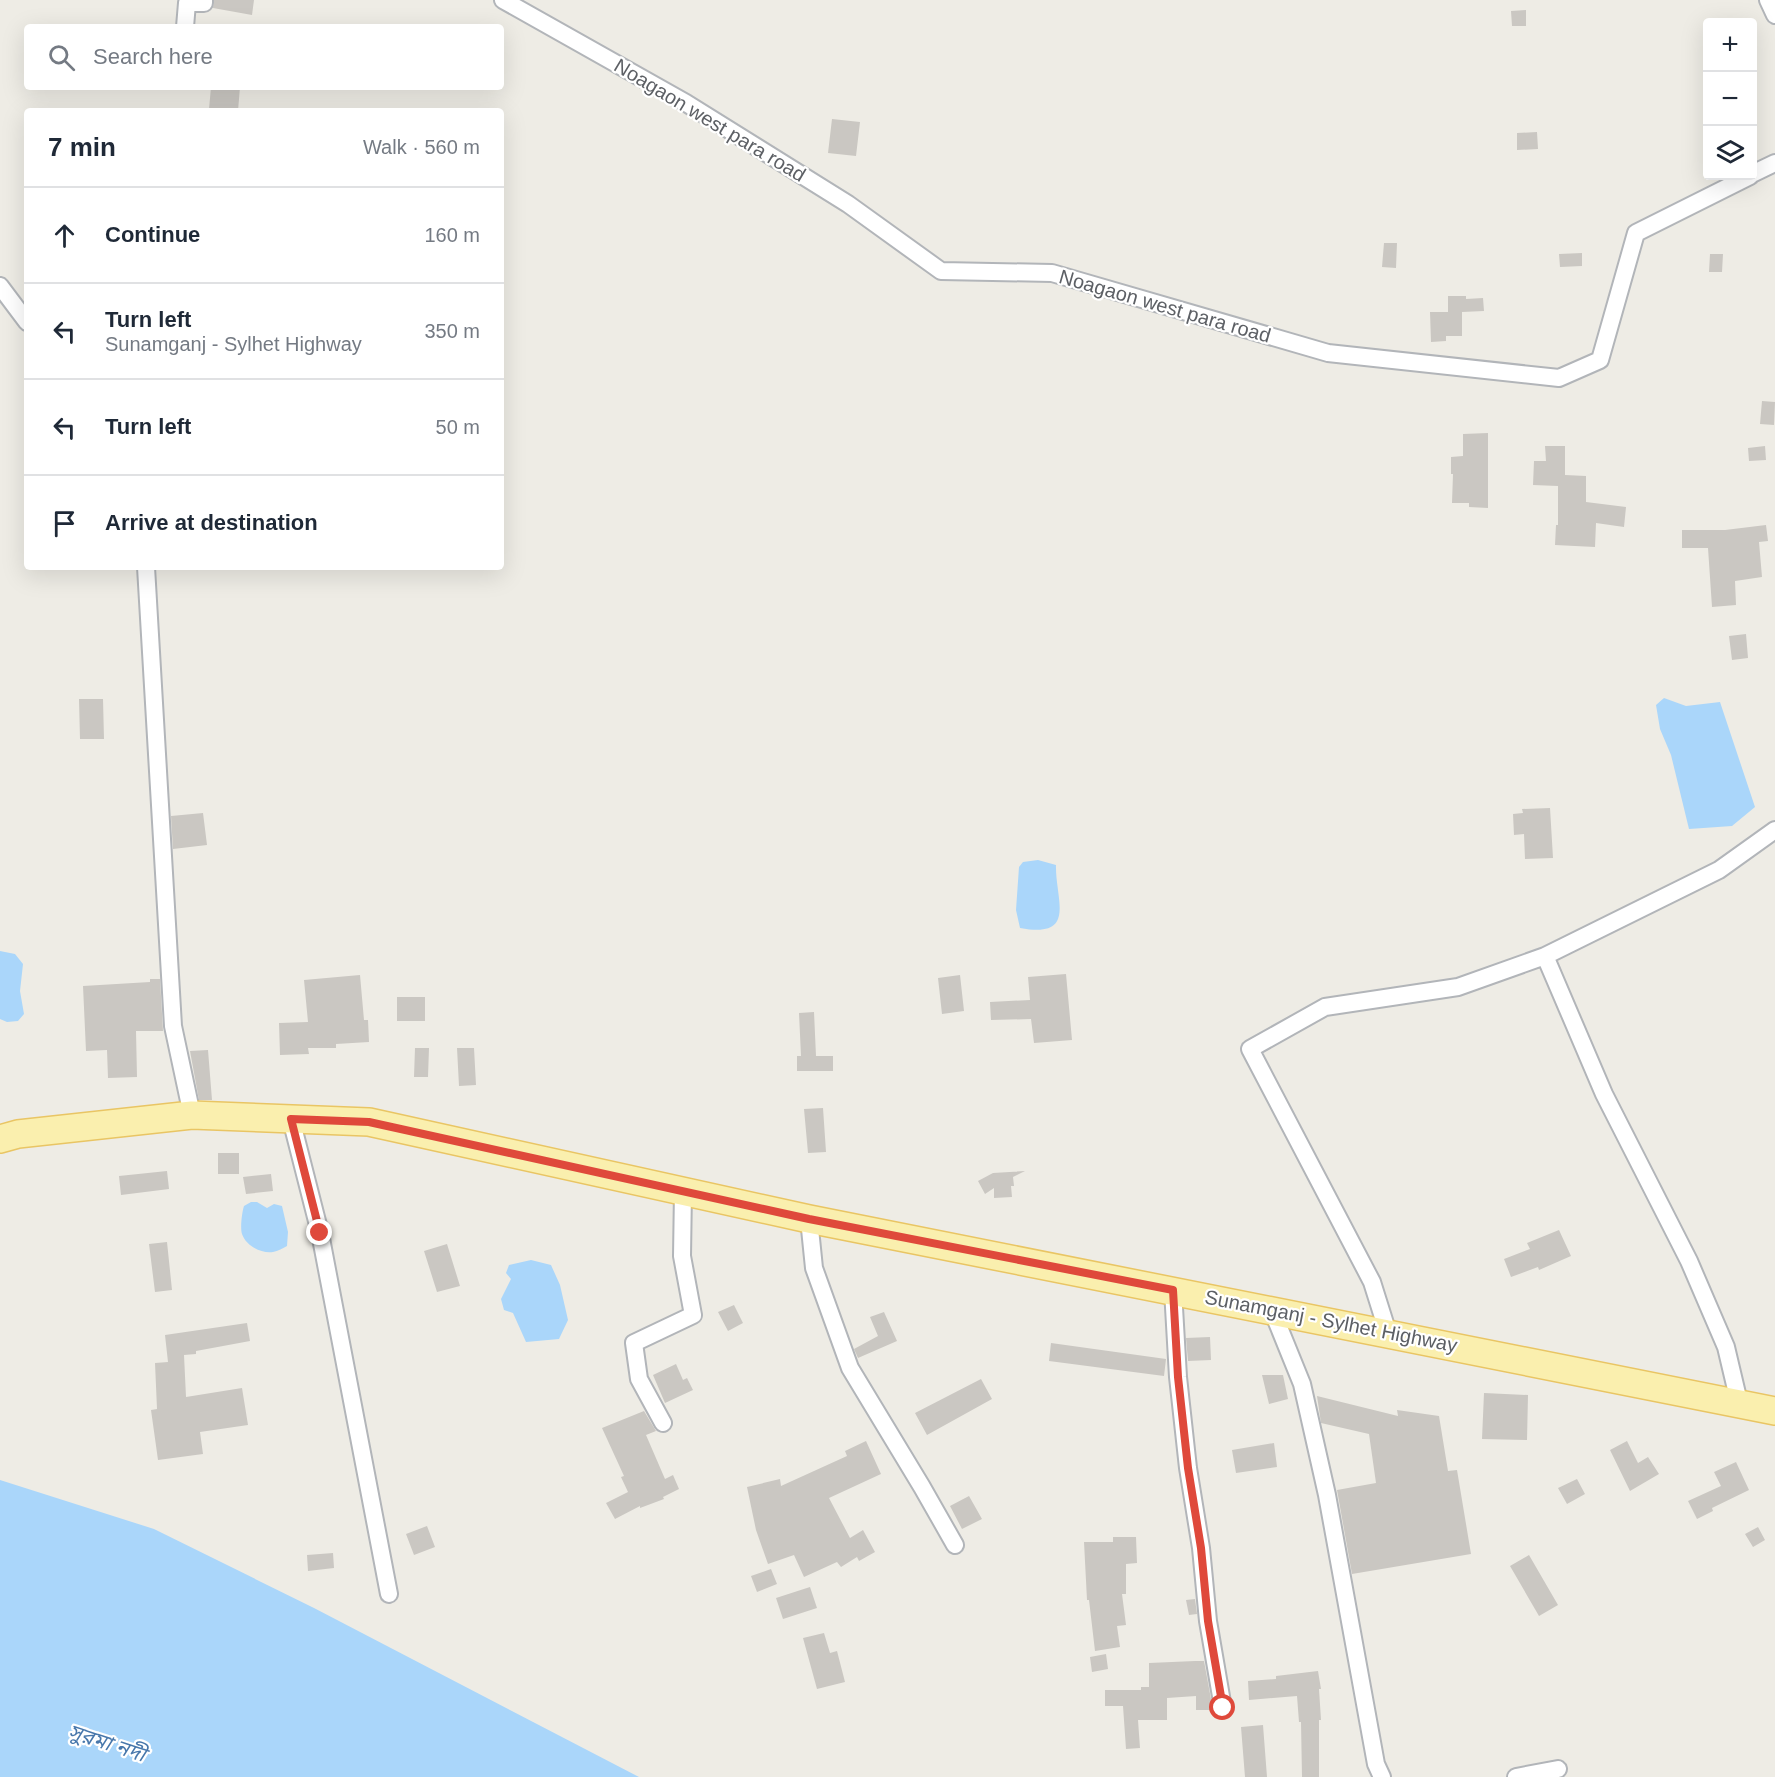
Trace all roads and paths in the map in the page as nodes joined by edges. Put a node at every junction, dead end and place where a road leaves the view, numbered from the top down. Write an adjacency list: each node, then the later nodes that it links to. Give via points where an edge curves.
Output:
1 (204, 0): 5 (street, via 188,3)
2 (503, 0): 8 (street, Noagaon west para road, via 686,103 848,204 941,271 1052,273 1328,353 1559,378 1600,360 1636,233)
3 (1768, 0): 4 (street)
4 (1775, 15)
5 (185, 24)
6 (1775, 163): 7 (street, Noagaon west para road)
7 (1757, 172)
8 (1741, 180)
9 (0, 286): 10 (street)
10 (24, 318)
11 (146, 570): 14 (street, via 173,1026)
12 (1775, 830): 13 (street, via 1719,870)
13 (1545, 956): 21 (street, via 1458,987 1324,1007 1250,1049 1372,1282); 22 (street, via 1604,1094 1689,1261 1726,1347)
14 (192, 1115): 15 (main road, Sunamganj - Sylhet Highway); 16 (main road, Sunamganj - Sylhet Highway)
15 (291, 1119): 17 (main road, Sunamganj - Sylhet Highway, via 369,1122); 26 (street, via 320,1233)
16 (0, 1138)
17 (683, 1191): 18 (main road, Sunamganj - Sylhet Highway); 24 (street, via 682,1256 693,1315 634,1343 639,1380)
18 (809, 1219): 19 (main road, Sunamganj - Sylhet Highway); 25 (street, via 814,1269 850,1368)
19 (1173, 1290): 20 (main road, Sunamganj - Sylhet Highway); 27 (street, via 1188,1468)
20 (1272, 1310): 21 (main road, Sunamganj - Sylhet Highway); 29 (street, via 1302,1384 1327,1495 1376,1764)
21 (1388, 1333): 22 (main road, Sunamganj - Sylhet Highway)
22 (1739, 1402): 23 (main road, Sunamganj - Sylhet Highway)
23 (1775, 1410)
24 (663, 1423)
25 (955, 1545)
26 (389, 1594)
27 (1223, 1708)
28 (1558, 1769): 30 (street)
29 (1382, 1777)
30 (1516, 1777)

